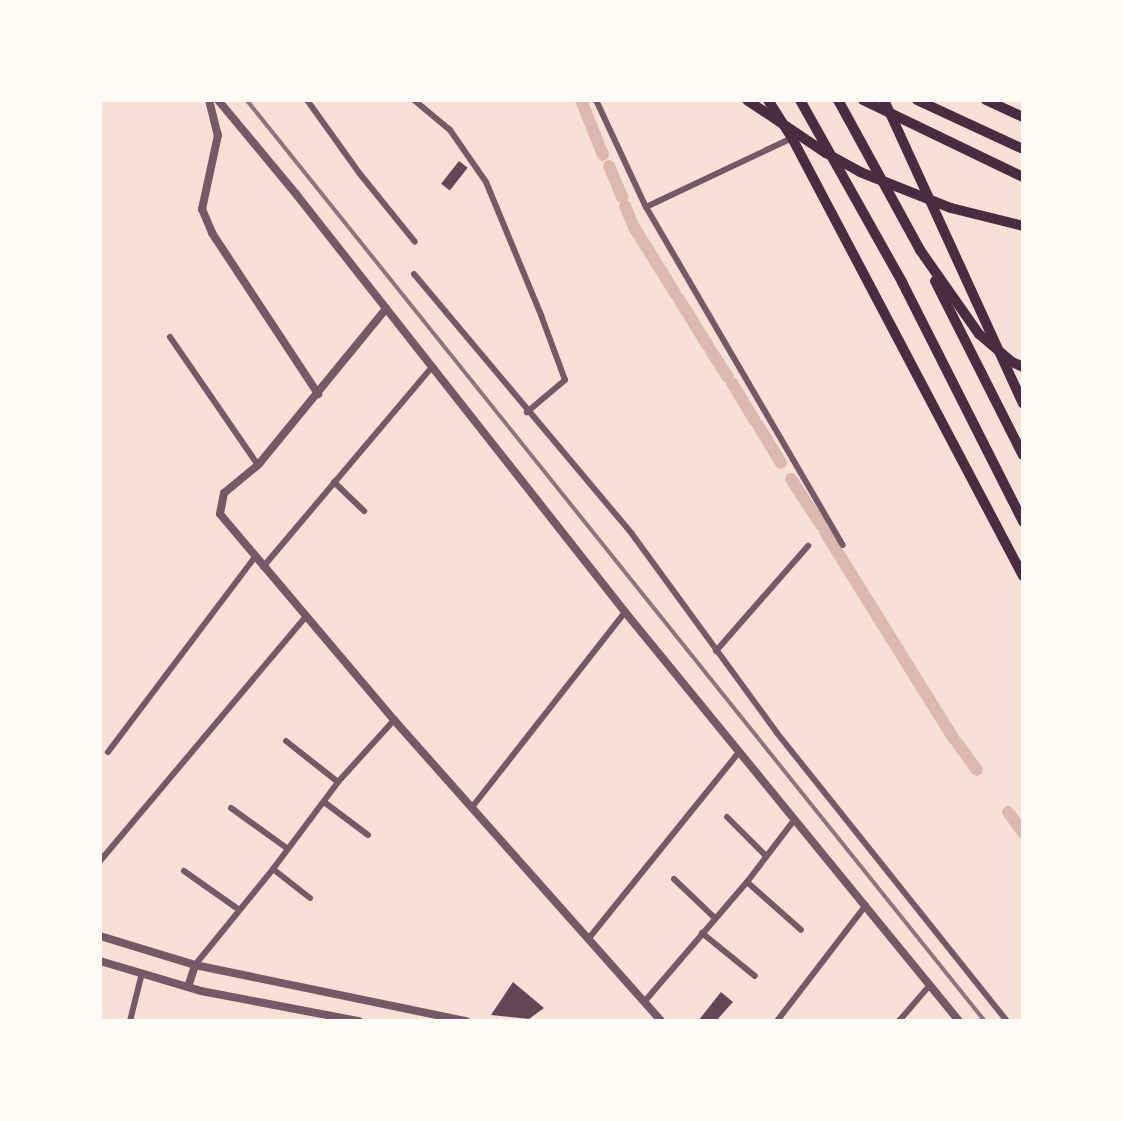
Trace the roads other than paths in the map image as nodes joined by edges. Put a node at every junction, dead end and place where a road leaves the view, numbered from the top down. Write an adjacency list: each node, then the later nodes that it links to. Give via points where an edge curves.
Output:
1 (209, 100): 28 (street, via 218,135 202,209 212,233)
2 (218, 100): 24 (street)
3 (307, 100): 21 (street)
4 (414, 100): 30 (street, via 450,130 486,181 564,378 564,383)
5 (596, 100): 19 (street)
6 (747, 100): 20 (highway, via 860,172 951,208)
7 (768, 100): 16 (highway)
8 (800, 100): 35 (highway, via 902,282)
9 (838, 100): 22 (highway)
10 (863, 100): 18 (highway)
11 (884, 100): 29 (highway)
12 (917, 100): 17 (highway)
13 (986, 100): 15 (highway)
14 (1003, 100): 15 (highway)
15 (1023, 115)
16 (792, 138): 19 (street); 40 (highway)
17 (1023, 149)
18 (1023, 177)
19 (646, 207): 36 (street)
20 (1023, 226)
21 (415, 242)
22 (920, 250): 27 (highway, via 979,334); 31 (highway)
23 (414, 274): 30 (street)
24 (385, 310): 26 (street); 28 (street)
25 (170, 337): 32 (street)
26 (433, 366): 33 (street); 41 (street)
27 (1023, 367)
28 (318, 394): 32 (street)
29 (1023, 404)
30 (527, 411): 43 (street, via 632,534)
31 (1023, 455)
32 (258, 465): 38 (street, via 224,493 219,507 225,522)
33 (334, 482): 34 (street); 39 (street)
34 (364, 511)
35 (1023, 522)
36 (843, 545)
37 (808, 546): 43 (street)
38 (254, 558): 39 (street); 46 (street)
39 (263, 567): 42 (street)
40 (1023, 576)
41 (625, 612): 47 (street); 50 (street)
42 (306, 616): 44 (street); 57 (street)
43 (716, 651): 84 (street)
44 (394, 720): 48 (street); 50 (street)
45 (286, 741): 48 (street)
46 (108, 752)
47 (740, 752): 53 (street); 69 (street)
48 (338, 782): 49 (street)
49 (324, 802): 54 (street); 55 (street)
50 (473, 806): 69 (street)
51 (231, 808): 55 (street)
52 (727, 817): 56 (street)
53 (795, 819): 56 (street); 63 (street)
54 (368, 835)
55 (288, 849): 58 (street)
56 (765, 856): 61 (street)
57 (100, 861)
58 (273, 869): 62 (street); 64 (street)
59 (184, 871): 64 (street)
60 (674, 879): 65 (street)
61 (747, 882): 65 (street); 66 (street)
62 (310, 898)
63 (866, 905): 74 (street); 81 (street)
64 (238, 909): 71 (street)
65 (715, 918): 67 (street)
66 (801, 930)
67 (702, 933): 73 (street); 76 (street)
68 (100, 936): 71 (street)
69 (589, 938): 76 (street)
70 (100, 961): 72 (street)
71 (195, 965): 75 (street); 79 (street)
72 (142, 973): 75 (street); 77 (street)
73 (755, 976)
74 (930, 985): 82 (street); 83 (street)
75 (188, 987): 78 (street)
76 (645, 1001): 80 (street)
77 (130, 1021)
78 (359, 1021)
79 (466, 1021)
80 (661, 1021)
81 (777, 1021)
82 (899, 1021)
83 (960, 1021)
84 (1007, 1021)

